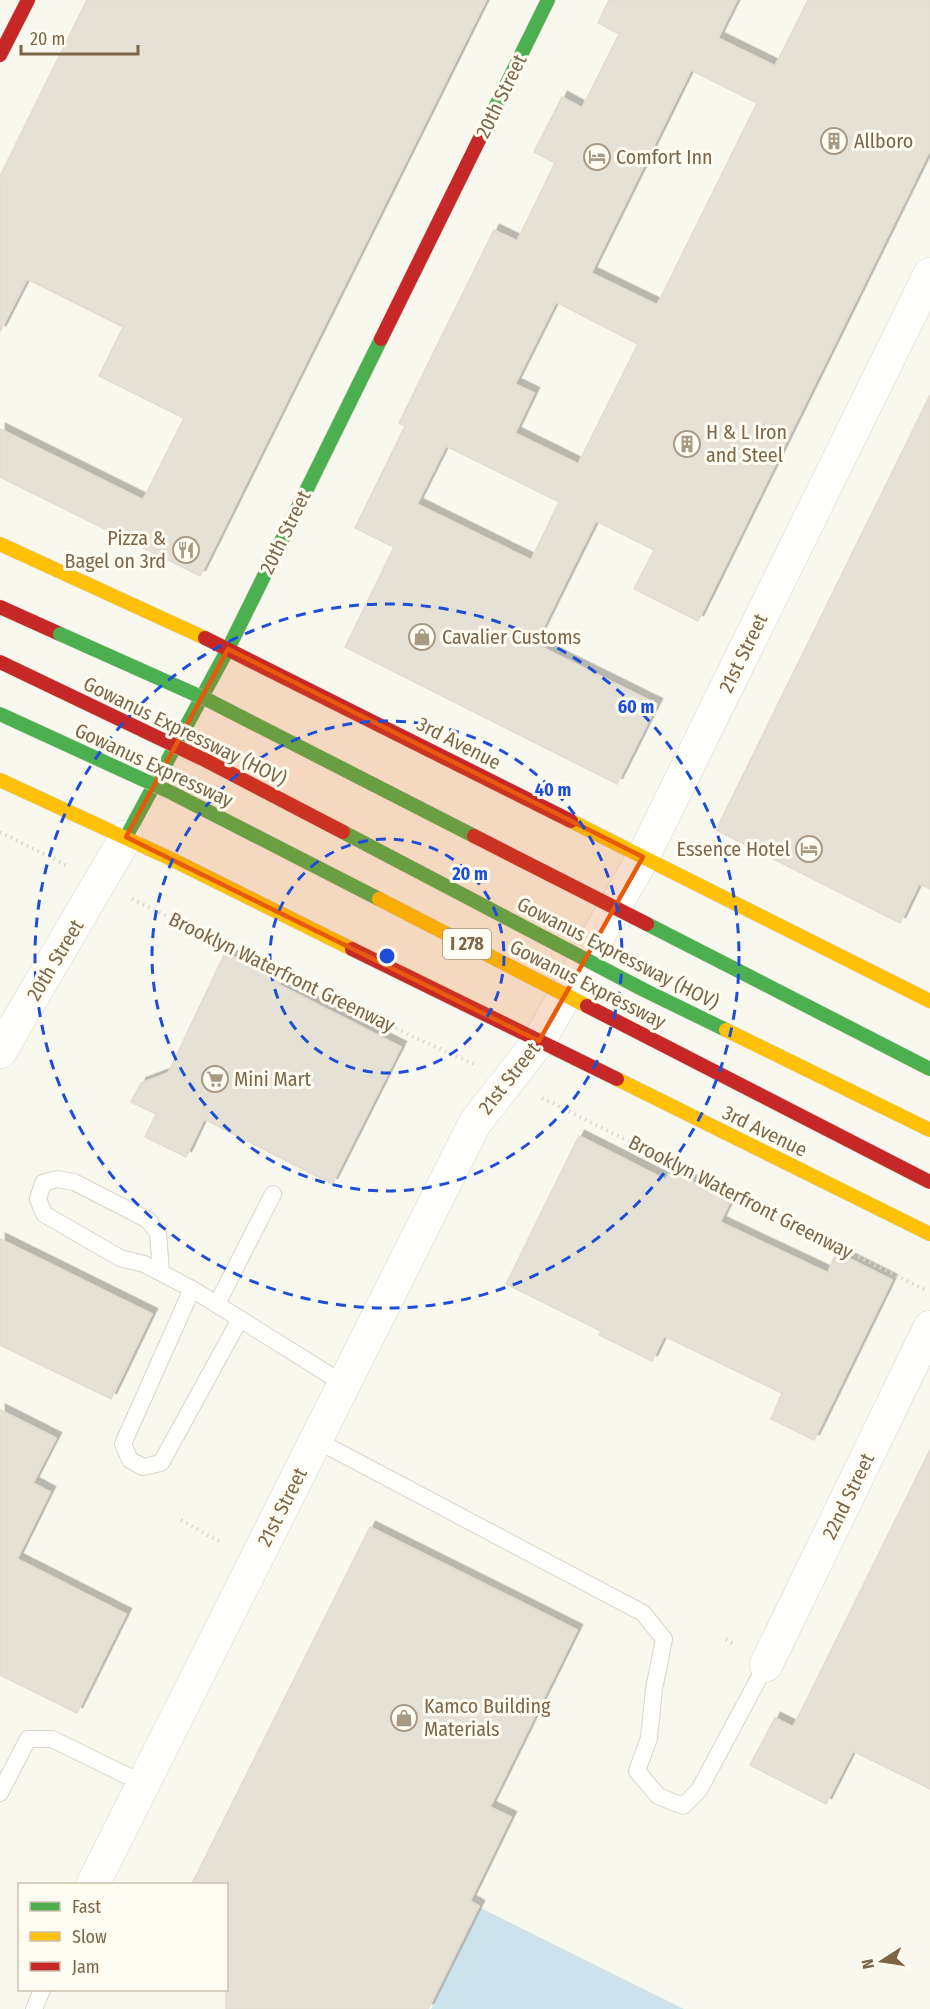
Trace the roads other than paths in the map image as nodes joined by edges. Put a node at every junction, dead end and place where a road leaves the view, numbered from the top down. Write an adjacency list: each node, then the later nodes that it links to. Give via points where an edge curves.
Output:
1 (27, 0): 3 (main road)
2 (549, 0): 7 (main road, 20th Street)
3 (0, 56)
4 (930, 274): 12 (street, 21st Street)
5 (0, 544): 7 (main road, 3rd Avenue)
6 (0, 607): 16 (main road, bridge, via 210,701)
7 (228, 649): 11 (main road, 20th Street); 12 (main road, 3rd Avenue)
8 (0, 662): 17 (main road, Gowanus Expressway (HOV) / I 278, bridge, via 207,760 644,990)
9 (0, 714): 18 (main road, Gowanus Expressway / I 278, bridge, via 172,793)
10 (0, 780): 11 (main road, 3rd Avenue)
11 (126, 837): 14 (main road, 3rd Avenue); 15 (street, 20th Street)
12 (643, 857): 13 (main road, 3rd Avenue); 14 (street, 21st Street)
13 (930, 1001)
14 (539, 1041): 20 (main road, 3rd Avenue); 26 (street, 21st Street, via 475,1123)
15 (0, 1052)
16 (930, 1069)
17 (930, 1130)
18 (930, 1182)
19 (273, 1194): 23 (lane)
20 (930, 1234)
21 (161, 1272): 21 (lane, via 120,1258 44,1214 38,1199 43,1183 57,1179 74,1182 148,1220 158,1233); 22 (lane)
22 (192, 1289): 23 (lane); 24 (lane, via 123,1443 130,1460 144,1467 161,1463)
23 (217, 1304): 24 (lane)
24 (240, 1319): 26 (lane)
25 (930, 1327): 28 (street, 22nd Street)
26 (344, 1384): 27 (street, 21st Street)
27 (316, 1440): 28 (lane, via 643,1613 664,1639 649,1738 637,1771 658,1796 683,1806 699,1790); 29 (street, 21st Street)
28 (766, 1665)
29 (144, 1784): 30 (lane, via 52,1739 28,1739); 31 (street, 21st Street)
30 (0, 1793)
31 (94, 1883)
32 (41, 1991): 33 (lane)
33 (33, 2009)

